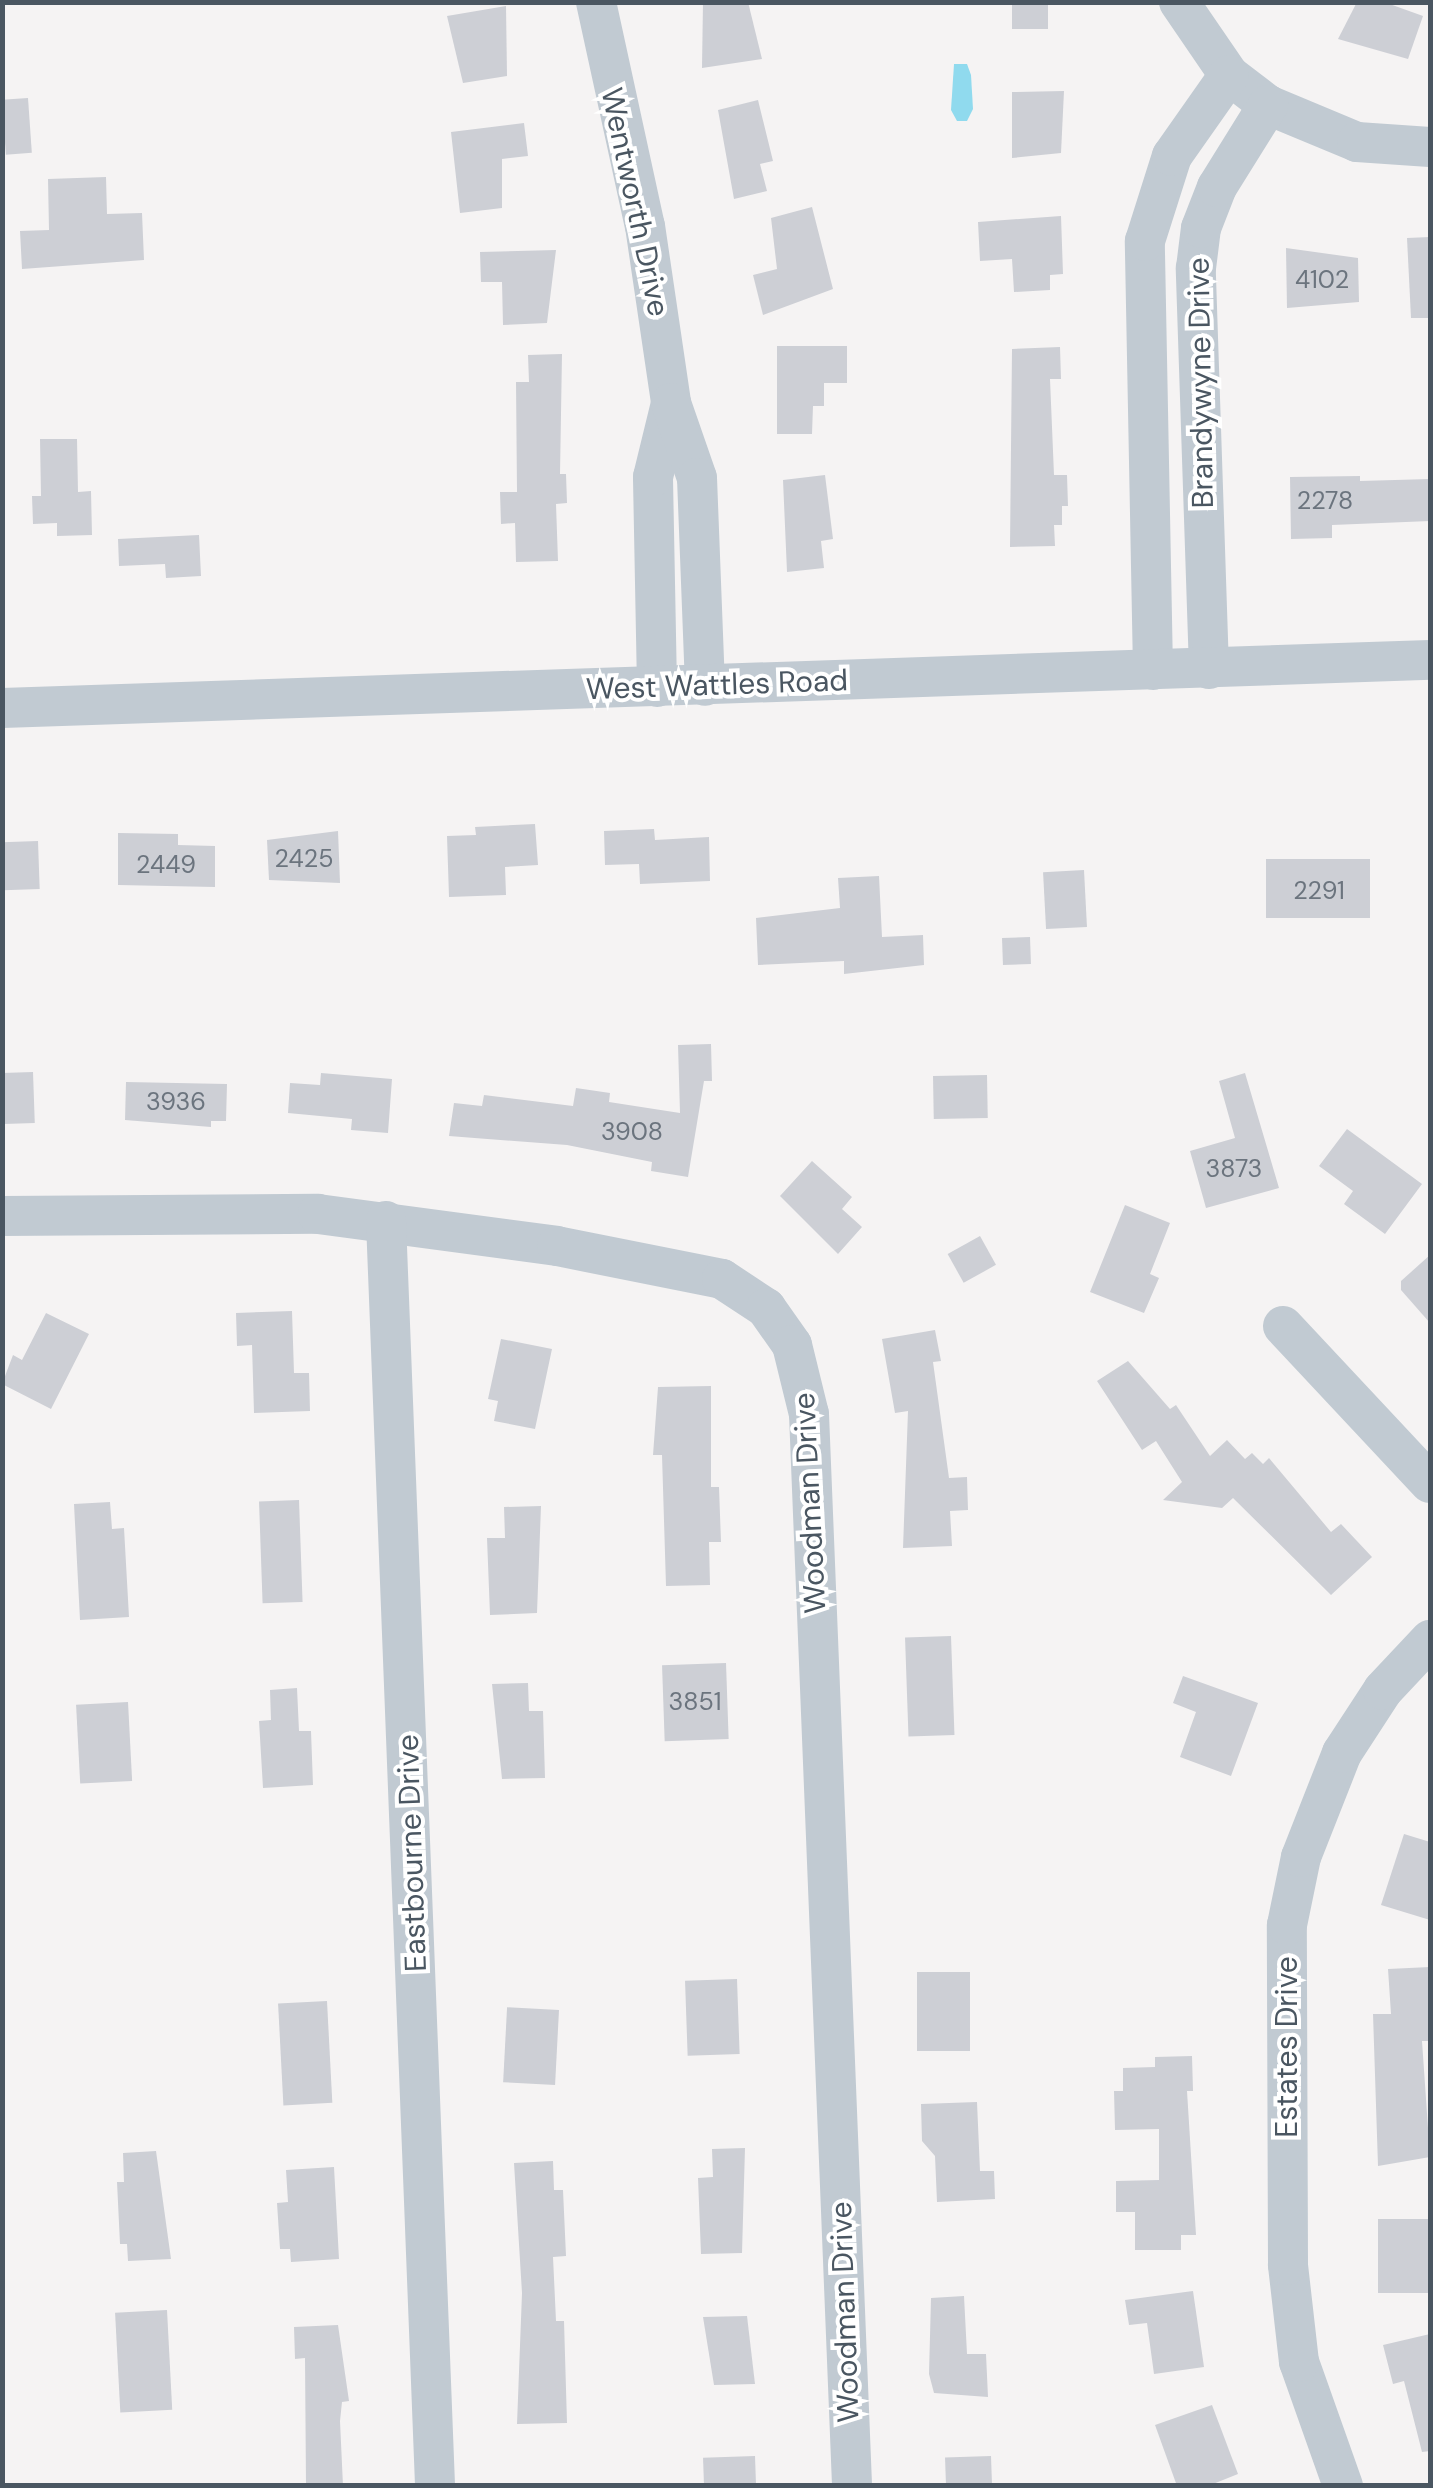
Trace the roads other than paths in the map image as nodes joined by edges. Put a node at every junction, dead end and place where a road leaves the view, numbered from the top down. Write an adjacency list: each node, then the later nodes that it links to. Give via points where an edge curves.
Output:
1 (596, 2): 6 (street, Wentworth Drive, via 645,226)
2 (1179, 2): 3 (street)
3 (1228, 75): 4 (street); 9 (street, Brandywyne Drive, via 1172,156 1145,241)
4 (1268, 105): 5 (street, via 1356,142); 8 (street, Brandywyne Drive, via 1217,186 1201,228 1196,268)
5 (1430, 148)
6 (671, 403): 10 (street, Wentworth Drive, via 653,476); 11 (street, Wentworth Drive, via 697,478)
7 (1430, 660): 8 (street, West Wattles Road)
8 (1208, 668): 9 (street, West Wattles Road)
9 (1153, 670): 11 (street, West Wattles Road)
10 (657, 686): 11 (street, West Wattles Road); 12 (street, West Wattles Road)
11 (705, 686)
12 (2, 708)
13 (2, 1216): 14 (street, Woodman Drive, via 252,1211)
14 (386, 1222): 18 (street, Eastbourne Drive); 19 (street, Woodman Drive, via 722,1278 766,1308 792,1344 809,1414)
15 (1283, 1326): 16 (street)
16 (1430, 1482)
17 (1430, 1640): 20 (street, Estates Drive, via 1383,1690 1342,1753 1301,1857 1288,1925 1288,2265 1298,2362)
18 (435, 2486)
19 (852, 2486)
20 (1343, 2486)

